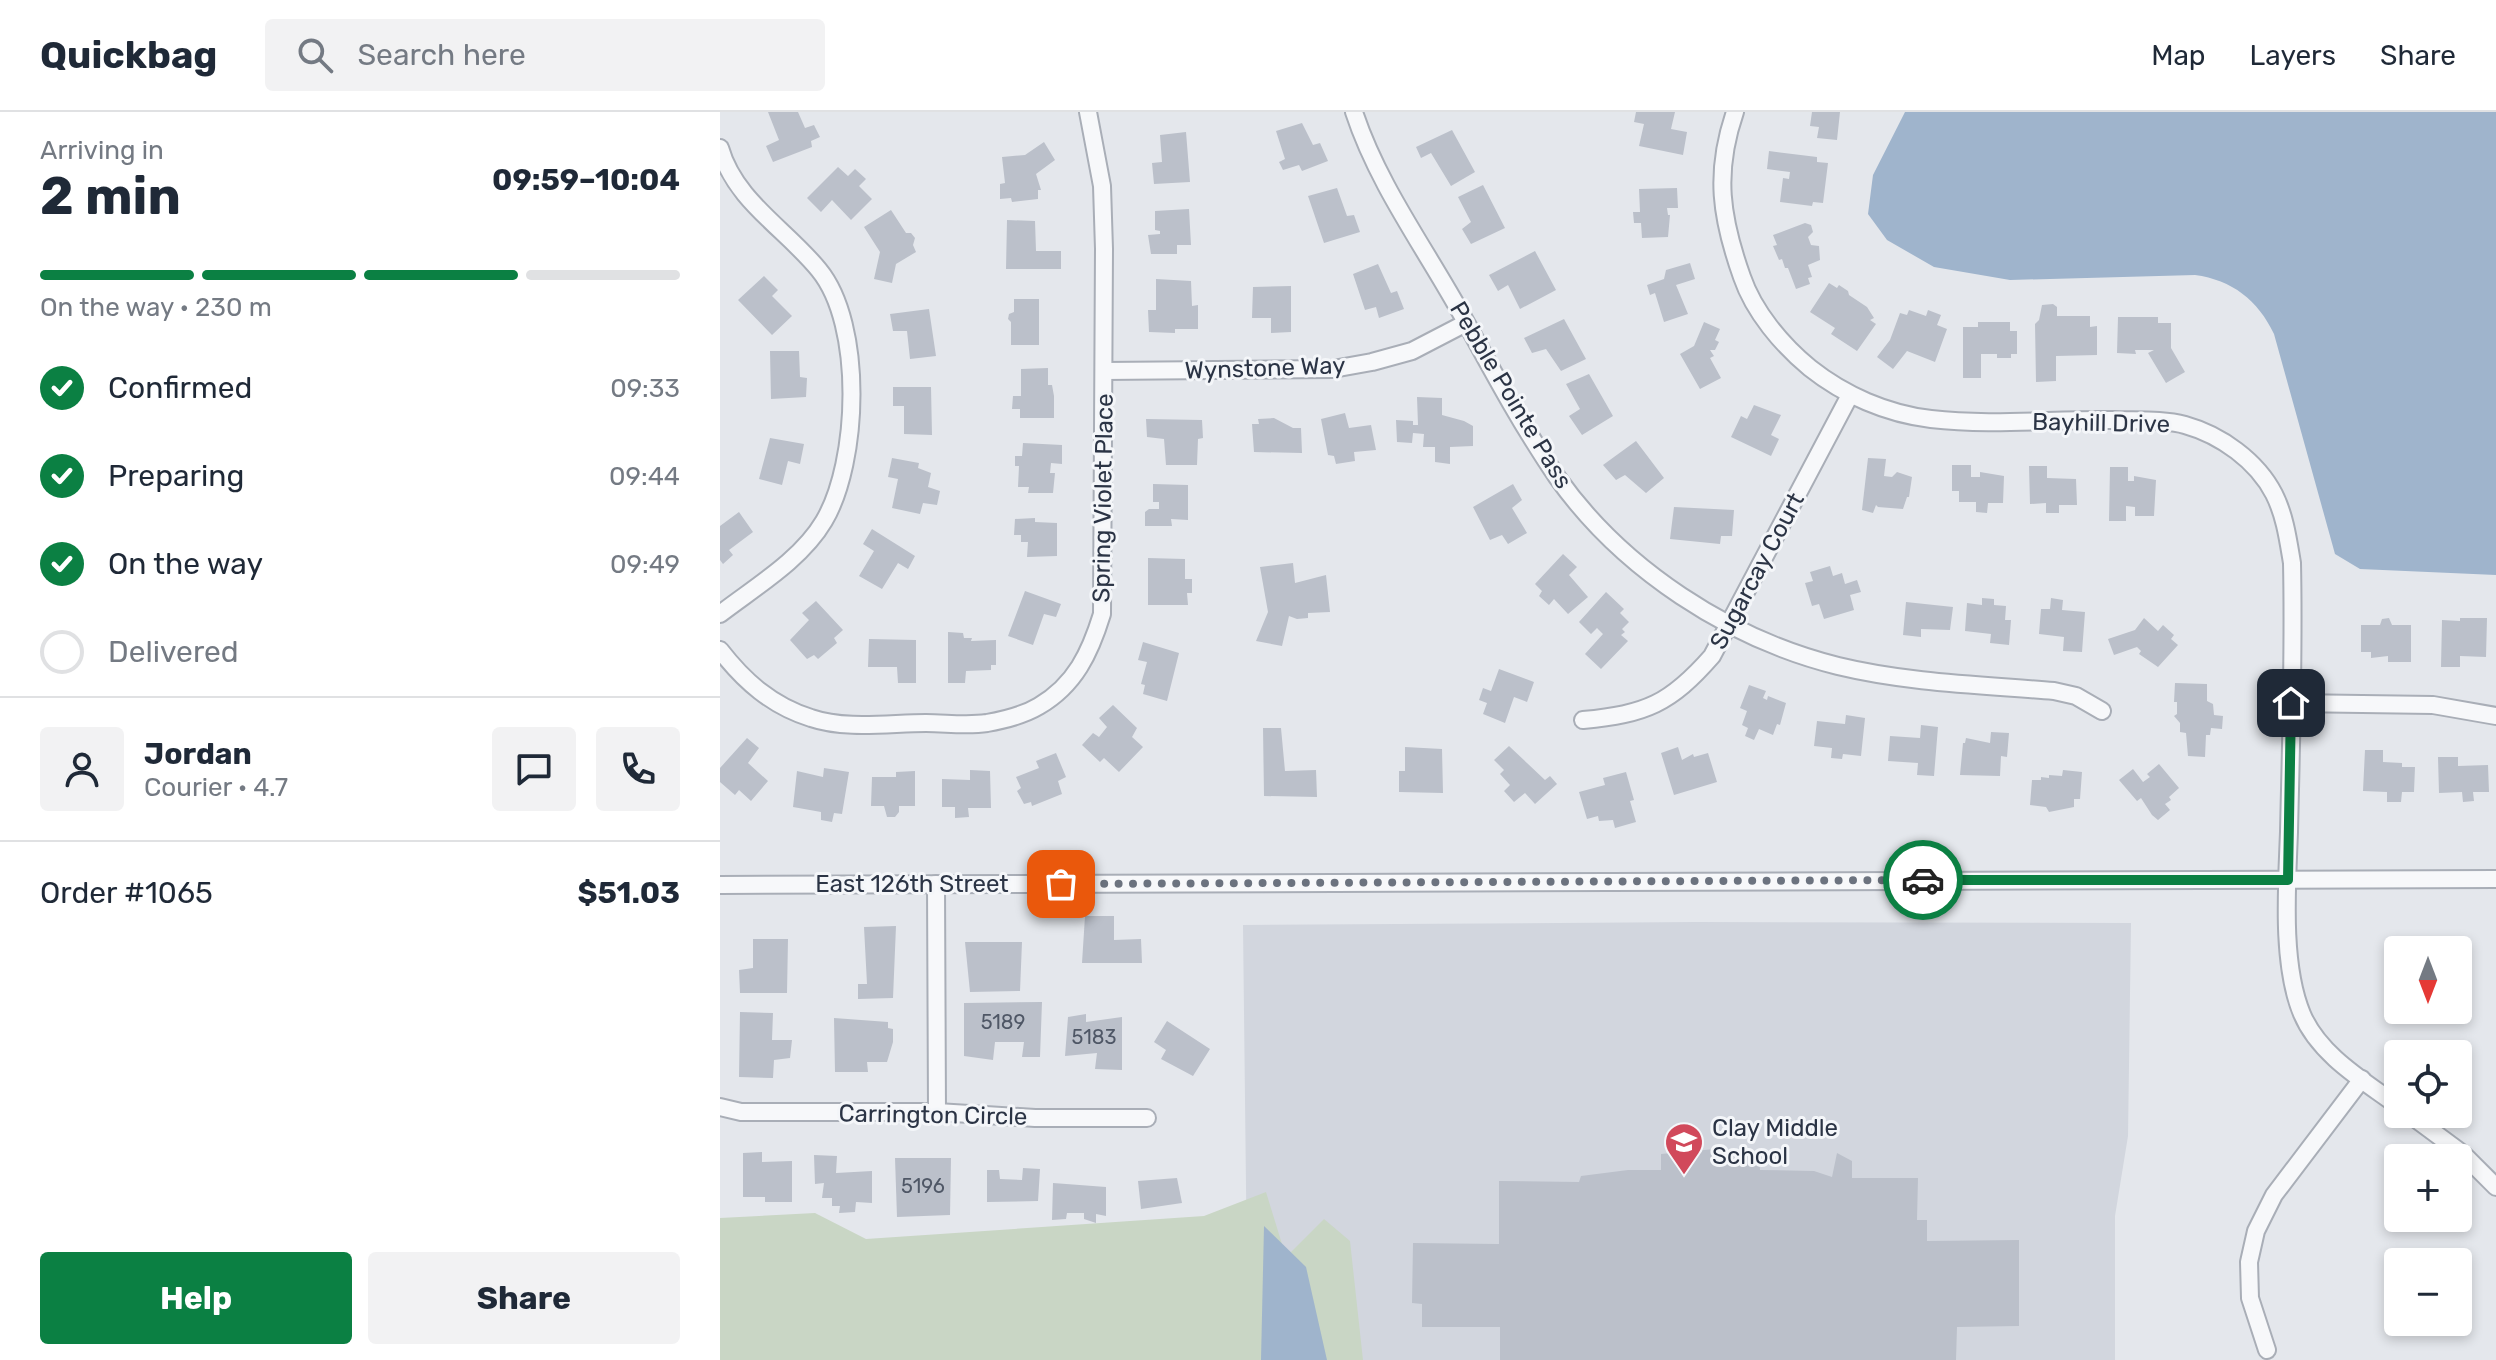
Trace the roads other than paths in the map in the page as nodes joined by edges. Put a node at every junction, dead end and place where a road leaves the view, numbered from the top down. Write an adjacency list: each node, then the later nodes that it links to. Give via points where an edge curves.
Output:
1 (1088, 112): 6 (street, Spring Violet Place, via 1102,186)
2 (1354, 112): 5 (street, Pebble Pointe Pass, via 1374,164)
3 (1735, 112): 7 (street, Bayhill Drive, via 1723,152 1723,207 1727,236 1746,288 1798,358)
4 (720, 148): 8 (street, via 748,199 819,269 834,291 844,317 850,383 847,455 824,521 802,550)
5 (1466, 323): 6 (street, Wynstone Way, via 1412,351 1333,369); 9 (street, Pebble Pointe Pass, via 1523,423 1583,509 1659,580)
6 (1104, 371): 10 (street, Spring Violet Place, via 1102,614 1092,648 1077,673 1037,708 983,724 811,719 765,696)
7 (1850, 395): 9 (street, Sugarcay Court); 11 (street, Bayhill Drive, via 1930,419 2185,425 2234,449 2266,480 2286,524 2292,563)
8 (720, 614)
9 (1731, 624): 12 (street, Pebble Pointe Pass, via 1837,666 2054,691); 14 (street, Sugarcay Court, via 1712,656 1664,700 1625,716)
10 (720, 650)
11 (2291, 703): 13 (street, via 2433,705); 16 (street, Bayhill Drive)
12 (2102, 711)
13 (2496, 716)
14 (1583, 720)
15 (2496, 879): 16 (street, East 126th Street)
16 (2288, 880): 17 (street, East 126th Street); 19 (street, Bayhill Drive, via 2289,959 2302,1015 2332,1056)
17 (936, 884): 18 (street, East 126th Street); 22 (street)
18 (720, 885)
19 (2362, 1079): 20 (street, Bayhill Drive); 26 (street, via 2274,1195 2256,1231 2249,1262 2250,1298)
20 (2384, 1096)
21 (720, 1107): 22 (street, Carrington Circle, via 741,1112)
22 (937, 1112): 23 (street, Carrington Circle)
23 (1147, 1118)
24 (2428, 1128): 25 (street)
25 (2496, 1187)
26 (2267, 1350)

